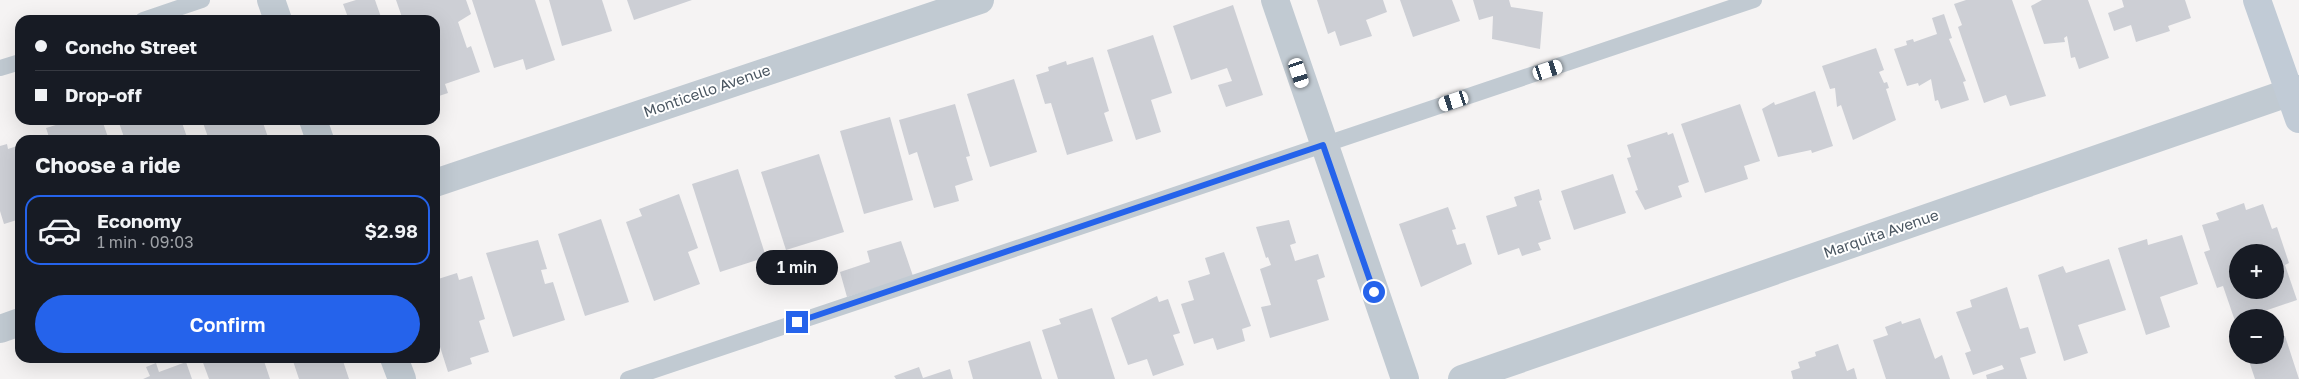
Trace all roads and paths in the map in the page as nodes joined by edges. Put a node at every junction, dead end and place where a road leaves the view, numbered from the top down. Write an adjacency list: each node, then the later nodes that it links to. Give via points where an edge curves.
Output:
1 (202, 0): 7 (lane)
2 (271, 0): 8 (street)
3 (980, 0): 14 (street, Monticello Avenue)
4 (1275, 0): 13 (street)
5 (1754, 0): 13 (lane)
6 (2257, 0): 11 (main road)
7 (158, 15)
8 (276, 15)
9 (15, 64): 10 (lane)
10 (0, 68)
11 (2294, 91): 12 (main road); 21 (street, Marquita Avenue)
12 (2299, 119)
13 (1323, 145): 19 (lane); 20 (street)
14 (440, 181)
15 (15, 324): 16 (street)
16 (0, 329)
17 (396, 363): 18 (street)
18 (402, 379)
19 (628, 379)
20 (1404, 379)
21 (1462, 379)

